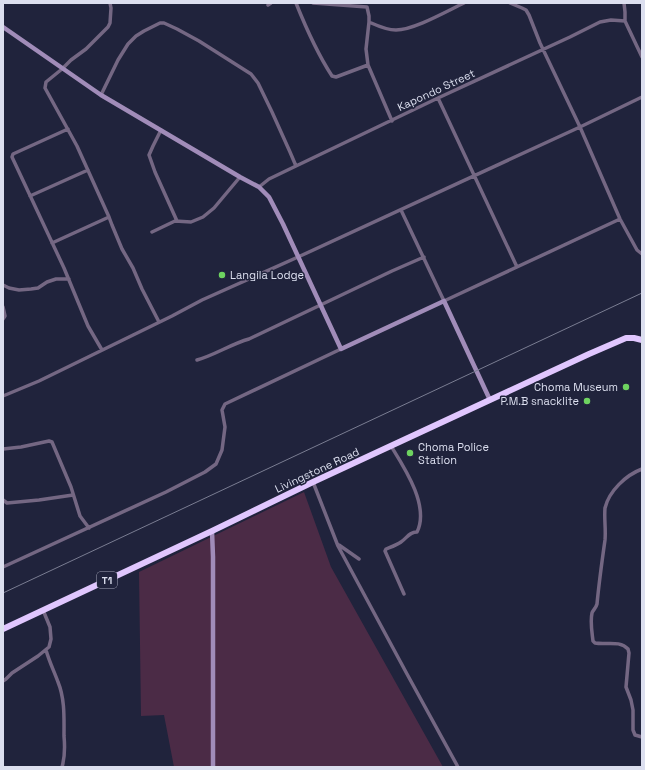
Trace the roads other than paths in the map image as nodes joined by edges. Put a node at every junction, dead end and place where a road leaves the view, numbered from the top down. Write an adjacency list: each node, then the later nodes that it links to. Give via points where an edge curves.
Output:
1 (110, 3): 14 (street, via 112,8 108,28)
2 (296, 3): 13 (street, via 332,76 336,77)
3 (313, 3): 7 (street)
4 (464, 3): 9 (street, via 436,17 398,30 382,28)
5 (510, 3): 11 (street, via 529,14)
6 (624, 3): 8 (street)
7 (367, 5): 9 (street)
8 (625, 21): 11 (street, Kapondo Street, via 600,22); 12 (street)
9 (369, 22): 13 (street, via 366,49)
10 (3, 27): 14 (street)
11 (543, 49): 17 (street, Kapondo Street); 19 (street)
12 (642, 57)
13 (368, 65): 18 (street)
14 (62, 69): 15 (street); 20 (street, via 46,82 45,87)
15 (101, 95): 21 (street); 22 (street, via 128,44 144,31 164,23 204,44 250,74 258,83)
16 (642, 97): 19 (street)
17 (438, 98): 18 (street, Kapondo Street); 25 (street)
18 (392, 121): 22 (street, Kapondo Street)
19 (580, 127): 25 (street); 30 (street)
20 (68, 129): 23 (street); 27 (street, via 12,155)
21 (161, 130): 24 (street); 31 (street, via 149,155)
22 (296, 166): 26 (street, Kapondo Street, via 269,179)
23 (88, 170): 27 (street); 29 (street)
24 (240, 176): 26 (street); 31 (street, via 214,208 203,217 191,222)
25 (475, 176): 28 (street); 37 (street)
26 (259, 187): 35 (street, via 269,197)
27 (30, 196): 33 (street)
28 (401, 210): 35 (street); 36 (street)
29 (109, 217): 33 (street); 44 (street, via 122,249)
30 (620, 219): 34 (street, via 637,250); 37 (street)
31 (177, 221): 32 (street)
32 (152, 232)
33 (52, 243): 38 (street)
34 (642, 254)
35 (298, 257): 41 (street); 44 (street)
36 (424, 257): 40 (street); 41 (street)
37 (517, 267): 40 (street)
38 (69, 279): 39 (street, via 56,279 38,288 19,290); 47 (street, via 88,326)
39 (3, 285)
40 (444, 301): 46 (street); 50 (street)
41 (320, 305): 46 (street); 48 (street, via 249,339)
42 (3, 307): 43 (street)
43 (3, 319)
44 (159, 322): 47 (street)
45 (642, 340): 50 (highway, Livingstone Road / T1, via 626,338)
46 (341, 349): 57 (street, via 225,404 222,410 225,427 222,450 216,464 166,492)
47 (102, 350): 49 (street)
48 (197, 360)
49 (3, 396)
50 (490, 400): 51 (highway, Livingstone Road / T1)
51 (391, 446): 54 (highway, Livingstone Road / T1); 62 (street, via 415,490 421,513 417,532 413,532 385,551)
52 (3, 449): 55 (street, via 50,440)
53 (642, 469): 67 (street, via 630,474 609,498 597,604 591,619 595,643 624,645 628,649 626,687 633,710 633,730 636,735)
54 (313, 482): 58 (highway, Livingstone Road / T1); 59 (street)
55 (73, 495): 56 (street, via 7,503); 57 (street, via 80,516)
56 (3, 500)
57 (88, 528): 61 (street)
58 (212, 531): 63 (highway, Livingstone Road / T1); 69 (street)
59 (338, 544): 60 (street); 70 (street)
60 (359, 559)
61 (3, 567)
62 (404, 594)
63 (43, 610): 64 (highway, Livingstone Road / T1); 65 (street, via 50,628 50,644)
64 (3, 629)
65 (46, 650): 66 (street); 68 (street, via 58,682 65,716)
66 (3, 681)
67 (642, 736)
68 (62, 767)
69 (213, 767)
70 (458, 767)

